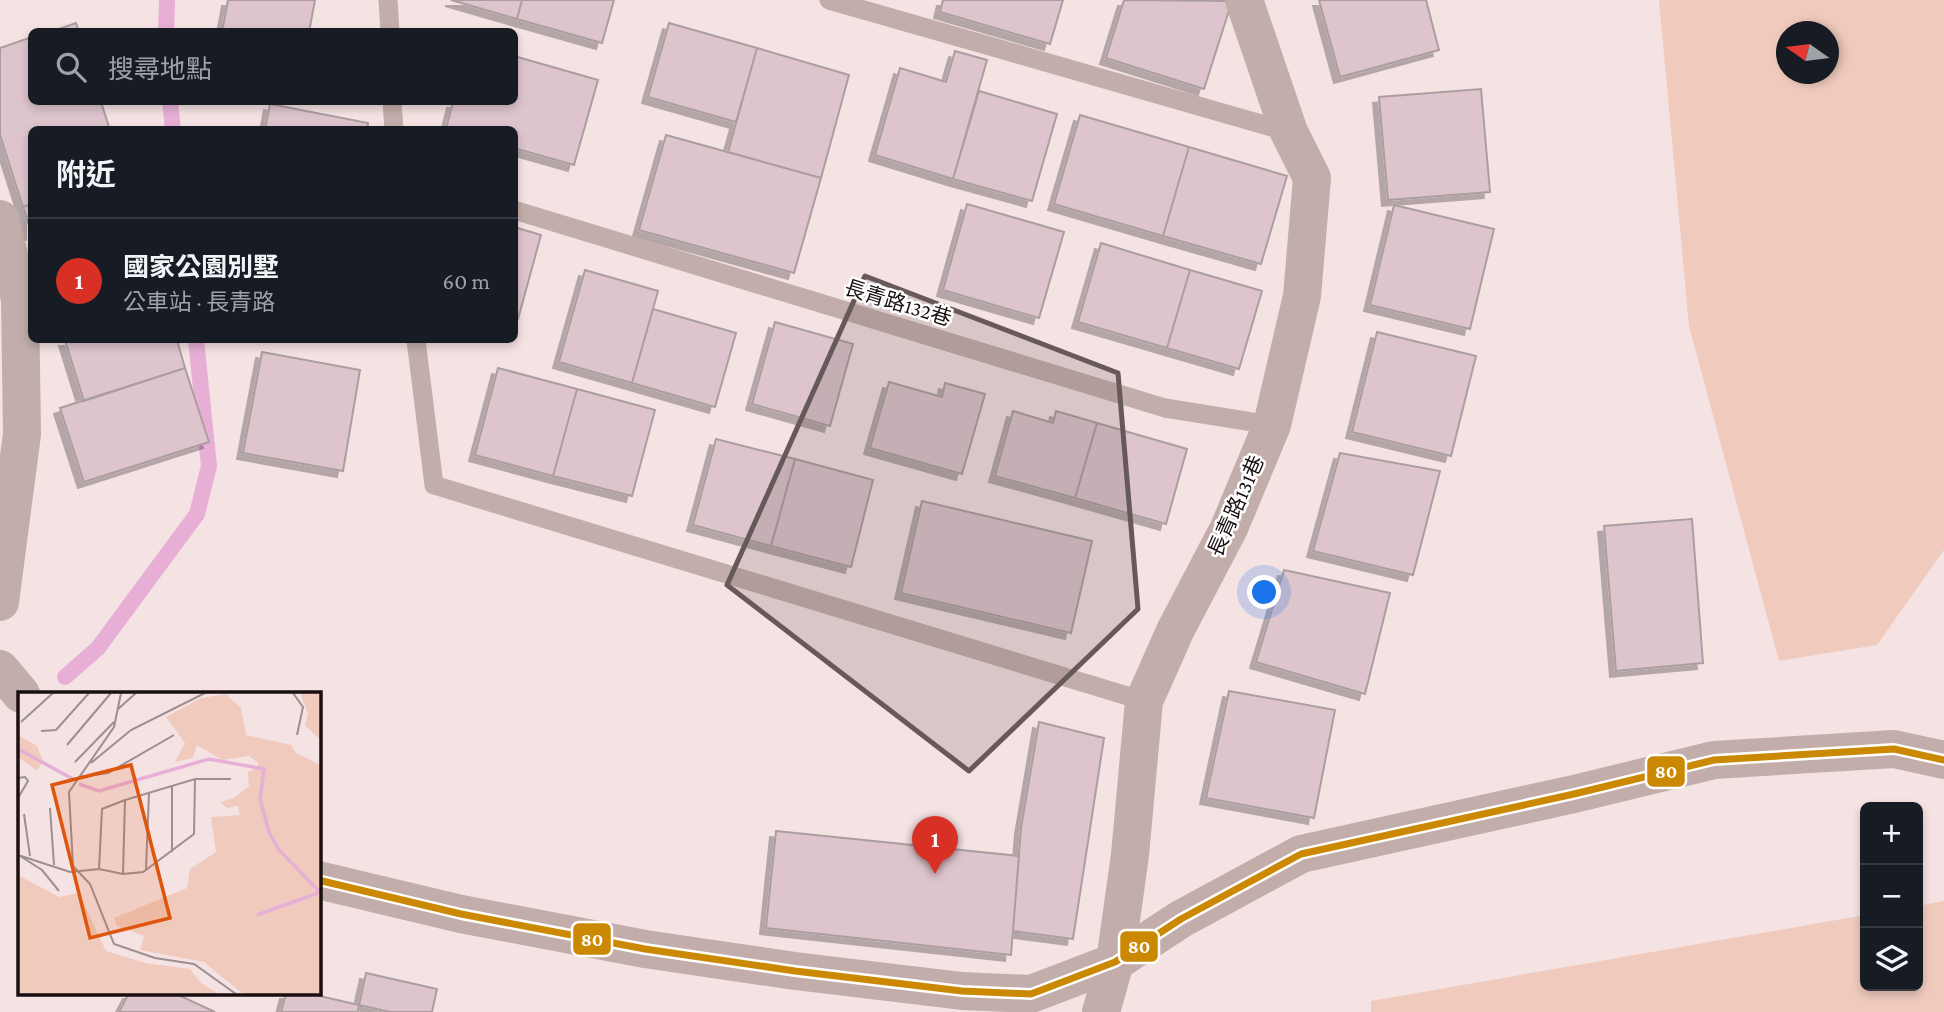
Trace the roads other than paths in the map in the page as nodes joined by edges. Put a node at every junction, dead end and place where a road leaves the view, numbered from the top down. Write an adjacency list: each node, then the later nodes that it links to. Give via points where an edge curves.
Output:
1 (388, 0): 4 (lane)
2 (829, 0): 7 (lane)
3 (1244, 0): 7 (street, 長青路131巷)
4 (390, 28)
5 (393, 105): 6 (lane)
6 (394, 126)
7 (1289, 132): 11 (street, 長青路131巷, via 1312,177 1302,296)
8 (518, 211): 11 (lane, 長青路132巷, via 1165,408)
9 (0, 219): 12 (street, via 20,299 22,434)
10 (416, 343): 15 (lane, via 434,485)
11 (1272, 425): 15 (street, 長青路131巷, via 1229,528)
12 (0, 601)
13 (0, 670): 14 (street)
14 (19, 692)
15 (1144, 701): 18 (street, 長青路131巷)
16 (1944, 760): 18 (street, via 1894,749 1714,761 1301,854 1181,919)
17 (320, 880): 18 (street, via 461,914 645,949 962,991 1031,994)
18 (1115, 962): 19 (street, 長青路131巷)
19 (1101, 1012)

